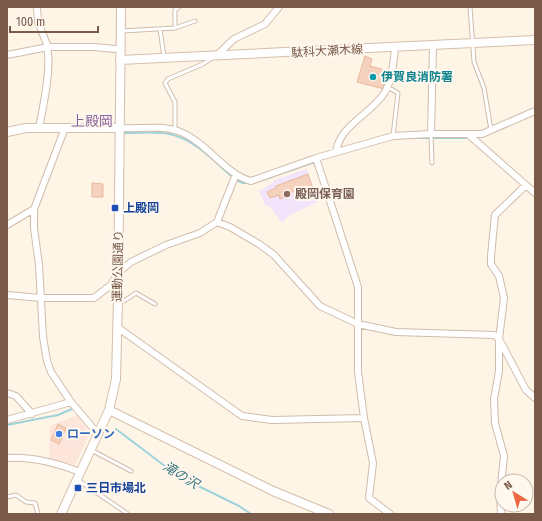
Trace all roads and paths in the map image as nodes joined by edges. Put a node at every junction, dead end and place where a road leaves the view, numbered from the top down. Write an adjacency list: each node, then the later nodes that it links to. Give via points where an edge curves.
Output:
1 (37, 7): 13 (street, via 38,22)
2 (121, 7): 9 (street, 運動公園通り)
3 (178, 7): 7 (lane, via 175,10)
4 (279, 7): 17 (street, via 265,24 234,39)
5 (470, 7): 11 (lane)
6 (195, 21): 7 (lane)
7 (176, 28): 8 (lane)
8 (160, 29): 9 (lane); 18 (lane)
9 (120, 31): 19 (street, 運動公園通り)
10 (535, 40): 11 (street, 駄科大瀬木線)
11 (473, 43): 12 (street, 駄科大瀬木線); 26 (lane, via 474,62 484,88)
12 (433, 45): 14 (street, 駄科大瀬木線); 30 (street)
13 (47, 47): 15 (street); 16 (street); 22 (street, via 46,87)
14 (395, 47): 17 (street, 駄科大瀬木線); 31 (street, via 386,91 369,111 345,131 337,142)
15 (115, 49)
16 (7, 55)
17 (214, 56): 18 (street, 駄科大瀬木線); 25 (lane, via 204,64 168,79 165,83 175,102)
18 (164, 59): 19 (street, 駄科大瀬木線)
19 (120, 60): 24 (street, 運動公園通り)
20 (391, 89): 29 (lane, via 398,93)
21 (535, 112): 26 (street)
22 (39, 128): 23 (street); 27 (street)
23 (65, 128): 24 (street); 37 (street)
24 (120, 128): 25 (street); 40 (street, 運動公園通り)
25 (175, 130): 34 (street, via 201,143)
26 (491, 130): 28 (street)
27 (7, 132)
28 (469, 135): 30 (street); 35 (street)
29 (393, 136): 30 (street); 31 (street)
30 (431, 136): 33 (lane)
31 (336, 152): 32 (street)
32 (316, 158): 34 (street, via 251,181); 45 (street, via 358,287)
33 (432, 163)
34 (236, 174): 38 (street)
35 (525, 186): 36 (street); 47 (street, via 495,215 491,264 499,276 504,298)
36 (535, 193)
37 (34, 210): 39 (street); 42 (street)
38 (217, 222): 40 (street, via 190,237 148,253); 45 (street, via 230,227 274,255 320,306)
39 (7, 225)
40 (118, 273): 42 (street, via 111,284 94,298); 43 (street, 運動公園通り)
41 (7, 295): 42 (street)
42 (40, 298): 50 (street, via 47,362)
43 (118, 299): 44 (lane, via 124,301 136,293); 46 (street, 運動公園通り)
44 (155, 304)
45 (358, 324): 47 (street, via 396,332 486,334); 53 (street, via 358,372)
46 (117, 327): 51 (street, 運動公園通り, via 116,379); 53 (street, via 242,416 272,420)
47 (499, 339): 49 (street, via 526,390); 66 (street, via 499,371 494,399 495,423 504,456 500,494)
48 (7, 393): 52 (street, via 16,396)
49 (535, 398)
50 (72, 402): 52 (street); 55 (street)
51 (109, 410): 55 (street, 運動公園通り); 64 (street, via 258,484)
52 (32, 414): 54 (street)
53 (364, 418): 65 (street, via 373,463 368,498)
54 (7, 420)
55 (99, 435): 56 (street, 運動公園通り)
56 (91, 450): 58 (lane); 59 (street, 運動公園通り)
57 (7, 458): 59 (street, via 24,456 62,464)
58 (130, 471)
59 (78, 475): 62 (street, 運動公園通り); 63 (lane)
60 (7, 497): 61 (lane, via 16,495 26,502 35,503)
61 (38, 514)
62 (60, 514)
63 (128, 514)
64 (329, 514)
65 (390, 514)
66 (501, 514)

